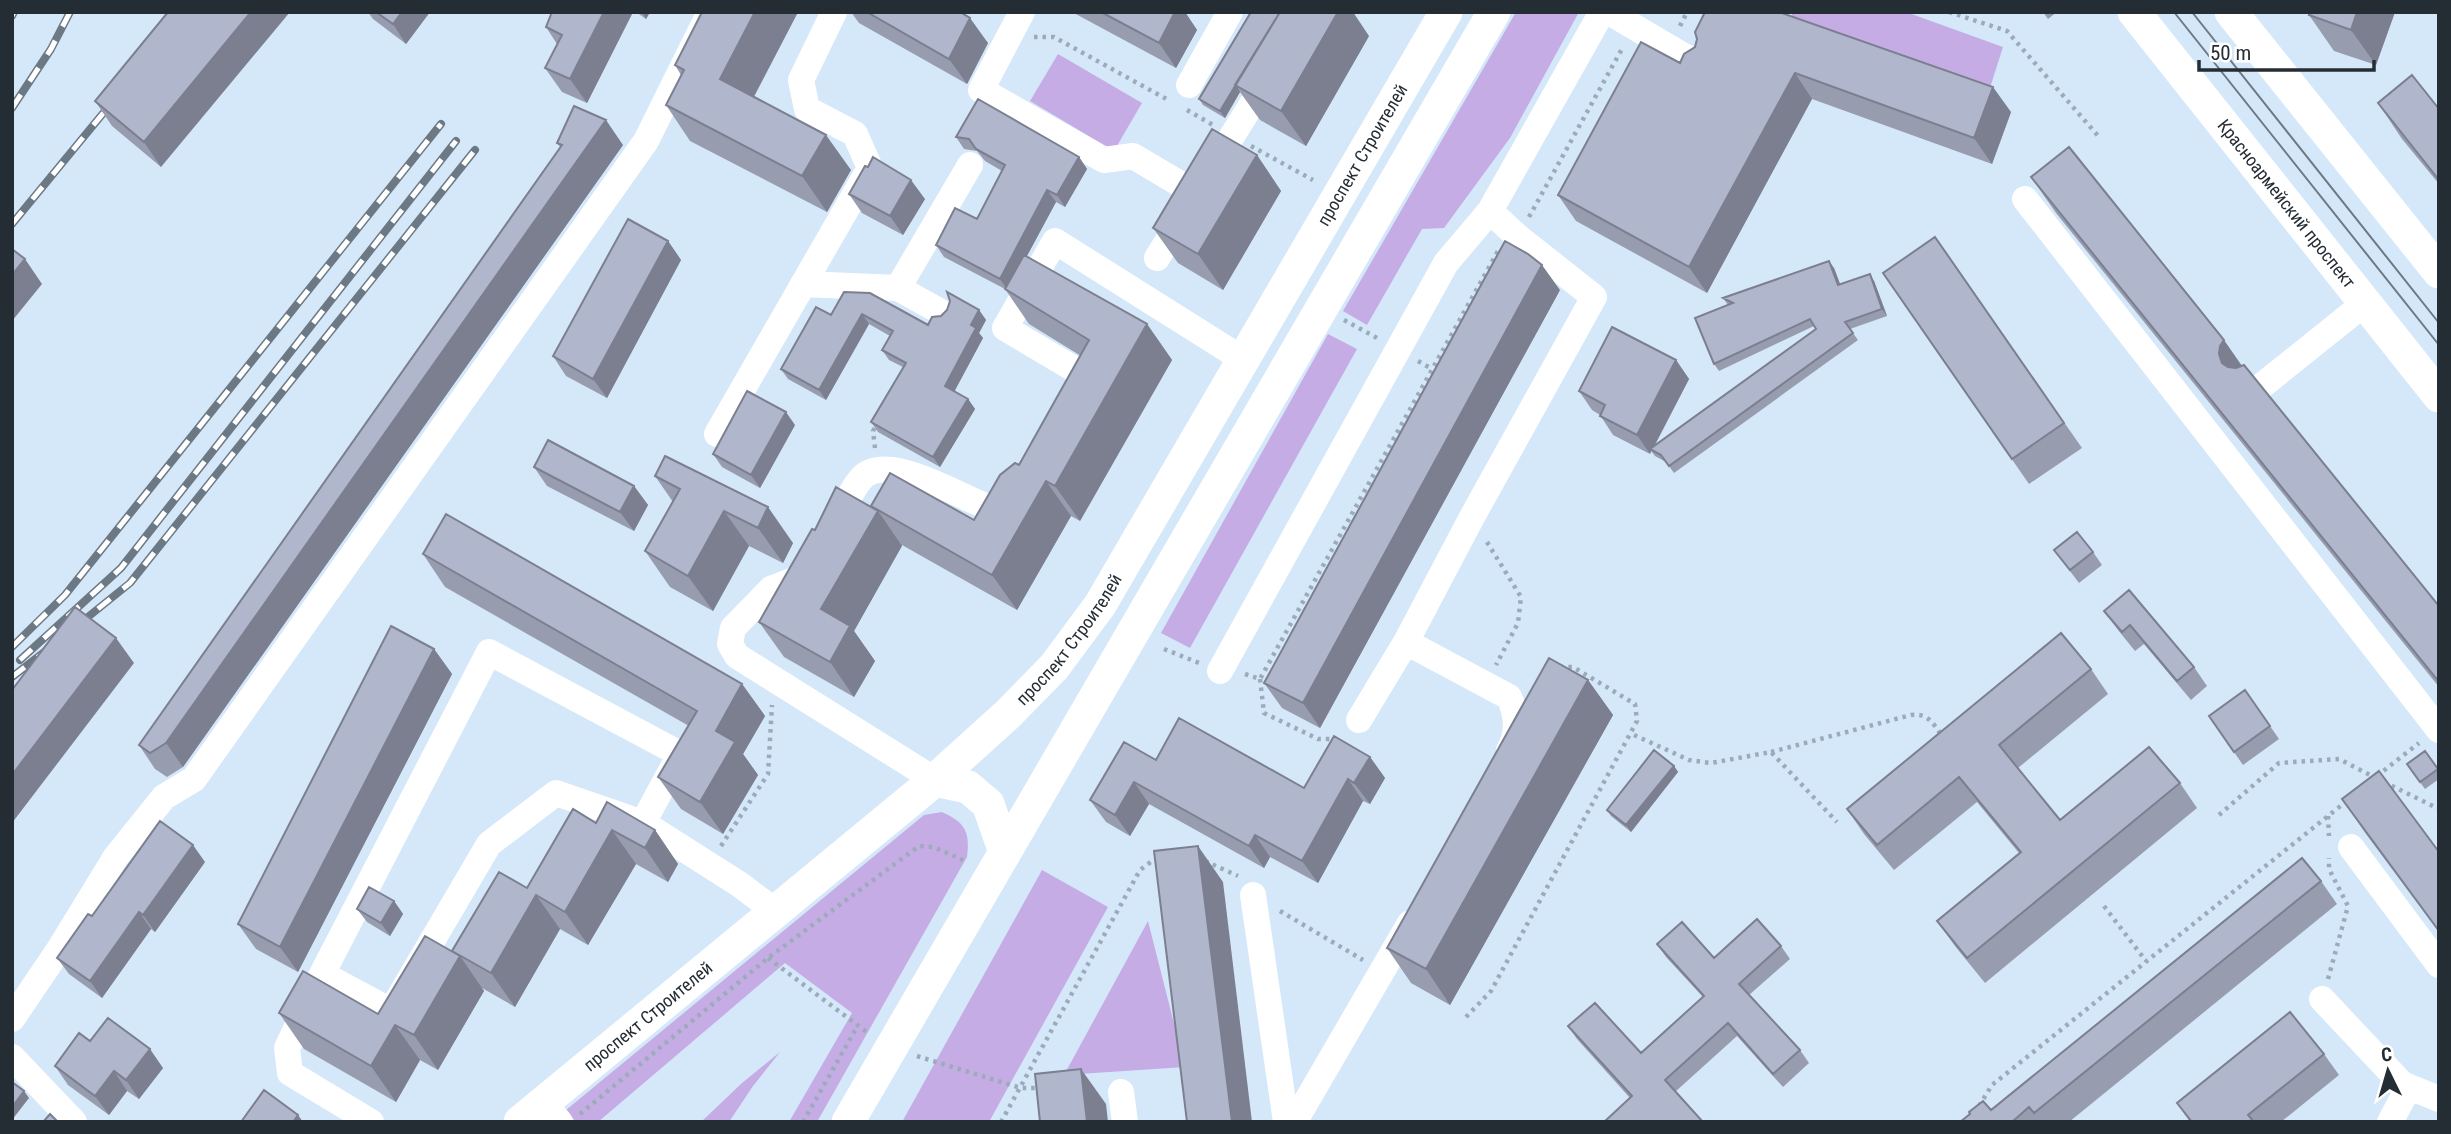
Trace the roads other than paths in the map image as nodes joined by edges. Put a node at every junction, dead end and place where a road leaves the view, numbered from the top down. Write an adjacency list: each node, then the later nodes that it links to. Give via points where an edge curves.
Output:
1 (710, 12): 47 (street, via 646,141 194,779 164,797 115,858)
2 (834, 12): 22 (street, via 801,80 807,109 855,134 870,168)
3 (1022, 12): 17 (street, via 981,90 1104,160 1133,156)
4 (1032, 12): 5 (street, via 1039,16)
5 (1041, 12)
6 (1446, 12): 26 (main road, проспект Строителей)
7 (1494, 12): 40 (main road)
8 (1602, 12): 19 (street)
9 (1609, 12): 14 (street)
10 (2134, 12): 24 (main road, Красноармейский проспект)
11 (2231, 12): 21 (main road)
12 (1222, 15): 15 (street)
13 (1280, 57): 17 (street)
14 (1699, 65)
15 (1182, 99)
16 (970, 165): 23 (street)
17 (1197, 194): 20 (street)
18 (2025, 199): 35 (street, via 2212,424)
19 (1490, 211): 32 (street, via 1594,297); 33 (street, via 1446,263)
20 (1157, 258)
21 (2439, 272)
22 (803, 284): 23 (street); 30 (street)
23 (898, 288): 25 (street)
24 (2365, 303): 27 (street); 28 (main road, Красноармейский проспект)
25 (941, 312)
26 (1244, 360): 29 (street, via 1055,241 1004,328 1091,379); 37 (main road, проспект Строителей, via 1100,606 1054,667)
27 (2259, 388)
28 (2439, 396)
29 (1070, 415)
30 (718, 434)
31 (1035, 475): 37 (street, via 1028,488 999,506 965,499 911,473 888,468 860,478 813,568 771,589 733,628 730,644 737,656)
32 (1406, 642): 34 (street); 36 (street, via 1509,697 1516,712 1514,740)
33 (1208, 667)
34 (1359, 720)
35 (2429, 736)
36 (1494, 775)
37 (935, 780): 40 (main road, via 968,787 989,804); 43 (main road, проспект Строителей)
38 (643, 823): 43 (street); 45 (street, via 556,793 489,844 391,1011); 45 (street, via 680,754 489,652)
39 (2336, 848): 44 (street)
40 (1005, 852): 55 (main road)
41 (1253, 895): 57 (street)
42 (1422, 902): 58 (street)
43 (775, 911): 52 (main road, проспект Строителей)
44 (2439, 965)
45 (322, 974): 54 (street, via 287,1048 290,1073)
46 (2322, 999): 49 (street)
47 (12, 1019)
48 (12, 1058): 53 (street)
49 (2402, 1084): 51 (street); 59 (street, via 2403,1096)
50 (1121, 1092): 56 (street)
51 (2439, 1099)
52 (542, 1115)
53 (74, 1122)
54 (371, 1122)
55 (848, 1122)
56 (1125, 1122)
57 (1286, 1122)
58 (1297, 1122)
59 (2390, 1122)

